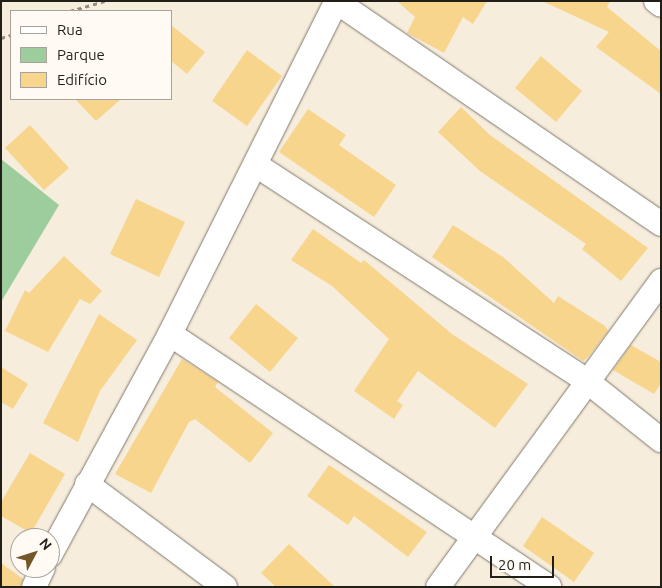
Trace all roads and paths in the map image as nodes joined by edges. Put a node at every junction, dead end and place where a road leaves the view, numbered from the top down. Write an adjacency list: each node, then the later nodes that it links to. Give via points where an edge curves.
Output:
1 (105, 1): 4 (path)
2 (656, 1): 5 (street)
3 (337, 2): 7 (street); 8 (street)
4 (91, 3): 6 (path)
5 (661, 5)
6 (73, 10)
7 (256, 165): 10 (street); 11 (street)
8 (661, 224)
9 (661, 281): 11 (street)
10 (170, 334): 13 (street); 14 (street)
11 (587, 380): 12 (street); 14 (street, via 560,425)
12 (661, 440)
13 (87, 484): 15 (street); 16 (street)
14 (475, 535): 17 (street); 18 (street)
15 (60, 536)
16 (225, 587)
17 (438, 587)
18 (550, 587)

